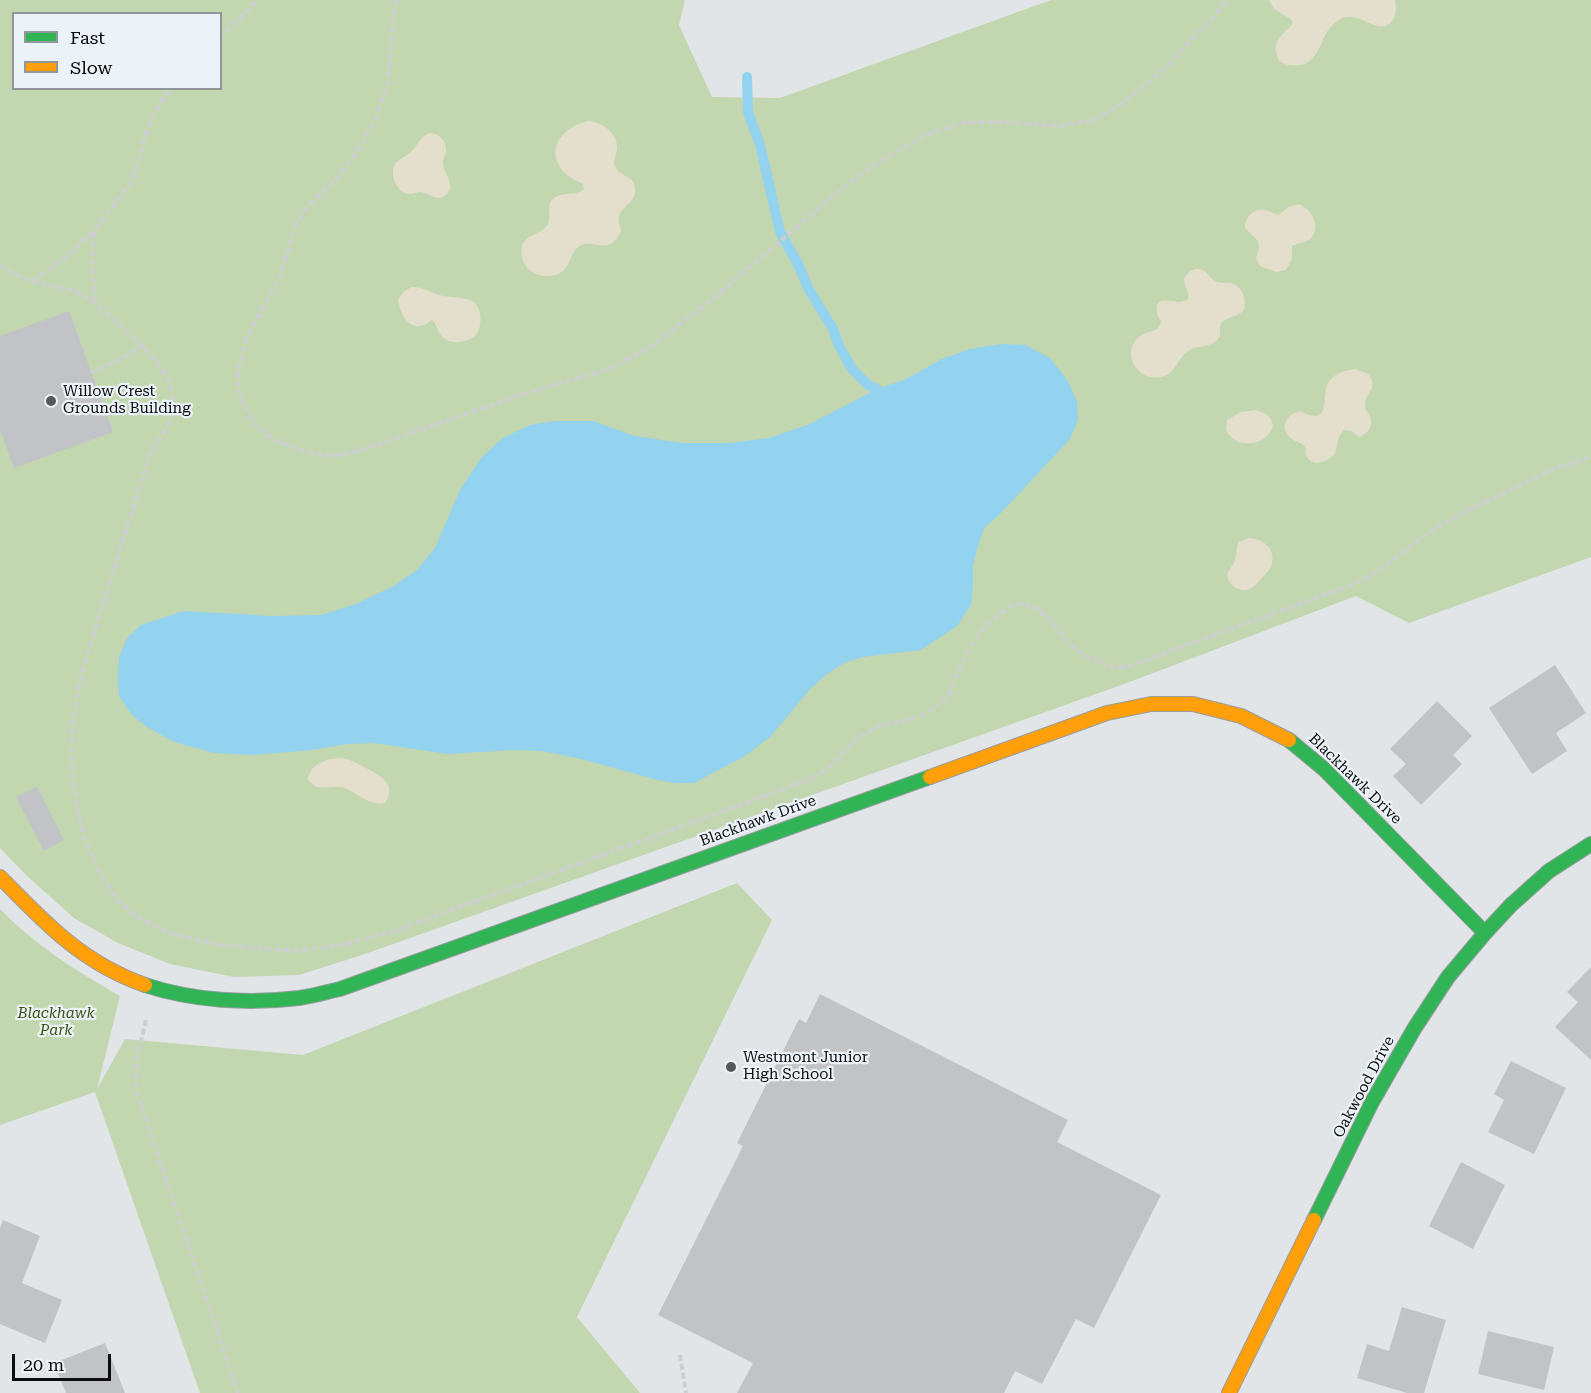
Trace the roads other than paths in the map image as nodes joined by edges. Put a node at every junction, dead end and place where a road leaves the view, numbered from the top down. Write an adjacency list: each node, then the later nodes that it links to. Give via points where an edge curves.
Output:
1 (1591, 844): 3 (street, Oakwood Drive, via 1549,871)
2 (0, 877): 3 (street, Blackhawk Drive, via 54,932 94,961 137,982 212,999 300,998 340,989 1107,713 1151,704 1193,704 1242,716 1288,739 1324,769)
3 (1485, 933): 4 (street, Oakwood Drive, via 1448,977 1372,1102)
4 (1229, 1393)

